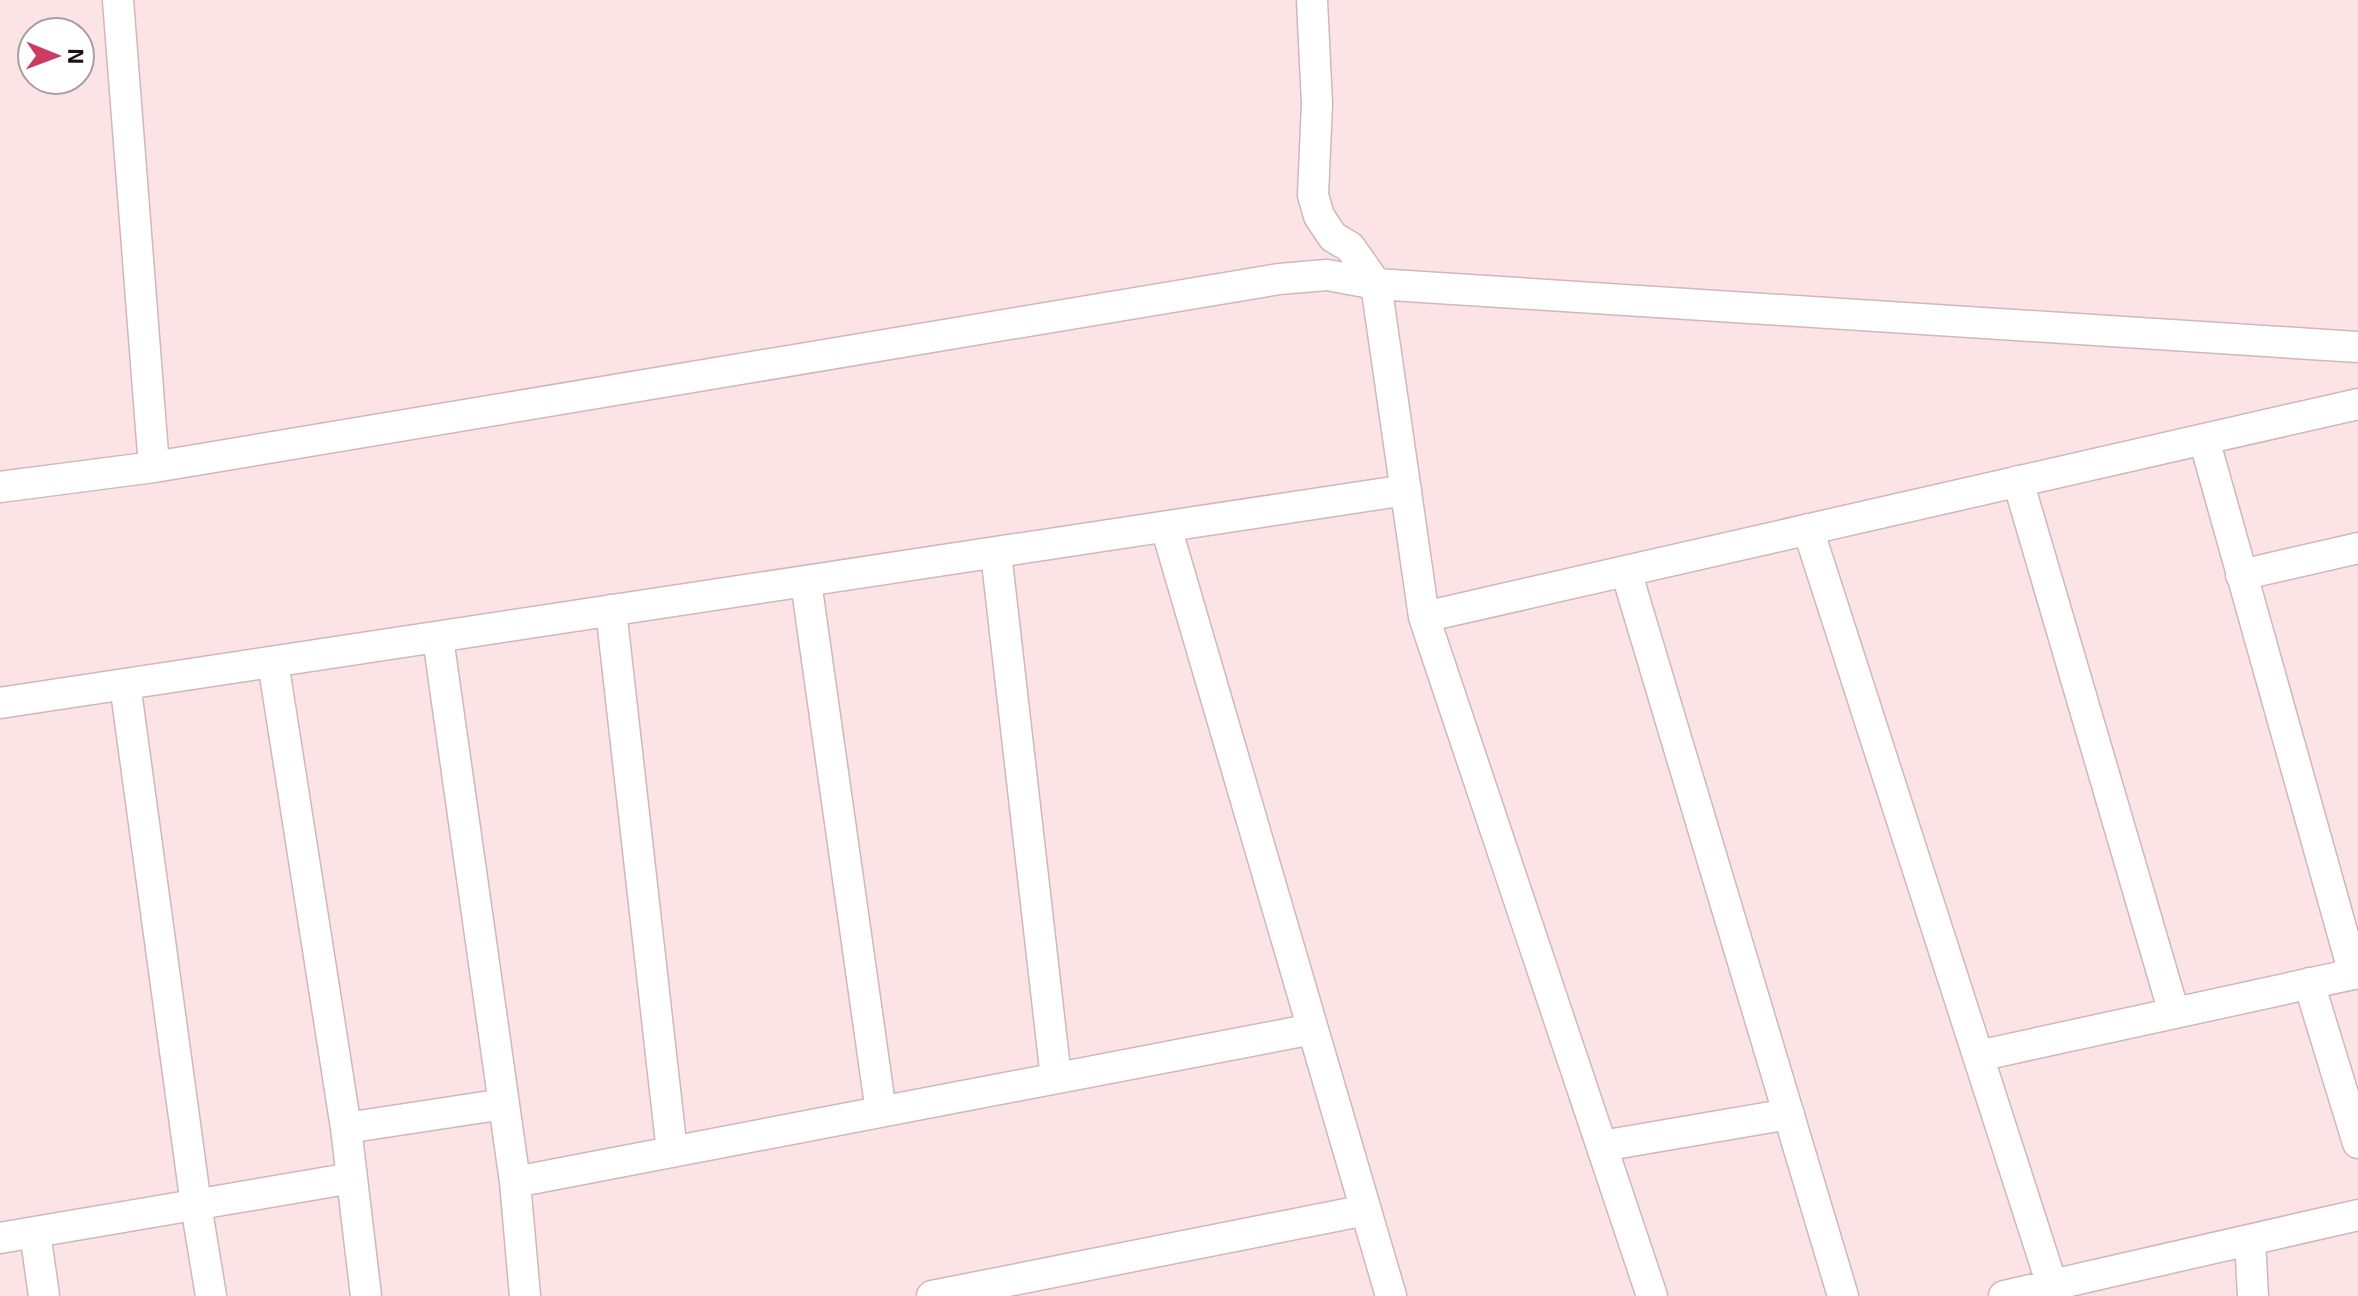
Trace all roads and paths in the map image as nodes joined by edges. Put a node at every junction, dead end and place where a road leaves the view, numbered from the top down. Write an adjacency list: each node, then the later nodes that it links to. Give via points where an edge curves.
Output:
1 (118, 0): 7 (street)
2 (1312, 0): 3 (street, via 1317,104 1313,195 1333,237 1350,247)
3 (1376, 284): 4 (street); 7 (street, via 1327,275 1279,279); 10 (street)
4 (2358, 347)
5 (2358, 404): 6 (street)
6 (2204, 439): 8 (street); 16 (street)
7 (154, 467): 9 (street)
8 (2018, 481): 12 (street); 26 (street)
9 (0, 487)
10 (1406, 490): 11 (street); 19 (street)
11 (1166, 527): 14 (street); 27 (street)
12 (1808, 529): 15 (street); 28 (street)
13 (2358, 548): 16 (street)
14 (996, 553): 17 (street); 29 (street)
15 (1626, 571): 19 (street); 32 (street)
16 (2241, 575): 24 (street)
17 (806, 582): 18 (street); 31 (street)
18 (611, 610): 20 (street); 36 (street)
19 (1424, 617): 35 (street)
20 (438, 638): 21 (street); 30 (street)
21 (273, 662): 22 (street); 33 (street)
22 (125, 684): 23 (street); 39 (street)
23 (0, 703)
24 (2356, 973): 25 (street)
25 (2309, 983): 26 (street); 34 (street)
26 (2174, 1013): 28 (street)
27 (1313, 1029): 29 (street); 40 (street)
28 (1978, 1056): 45 (street)
29 (1056, 1078): 31 (street)
30 (504, 1104): 33 (street); 38 (street)
31 (881, 1112): 36 (street)
32 (1789, 1114): 35 (street); 53 (street)
33 (346, 1128): 37 (street)
34 (2358, 1143)
35 (1602, 1146): 52 (street)
36 (672, 1152): 38 (street)
37 (352, 1178): 39 (street); 48 (street)
38 (515, 1182): 49 (street)
39 (196, 1205): 42 (street); 47 (street)
40 (1366, 1210): 50 (street); 51 (street)
41 (2358, 1215): 44 (street)
42 (35, 1232): 43 (street); 46 (street)
43 (0, 1238)
44 (2250, 1240): 45 (street); 55 (street)
45 (2052, 1285): 54 (street)
46 (44, 1296)
47 (211, 1296)
48 (366, 1296)
49 (525, 1296)
50 (932, 1296)
51 (1391, 1296)
52 (1652, 1296)
53 (1843, 1296)
54 (2004, 1296)
55 (2253, 1296)

